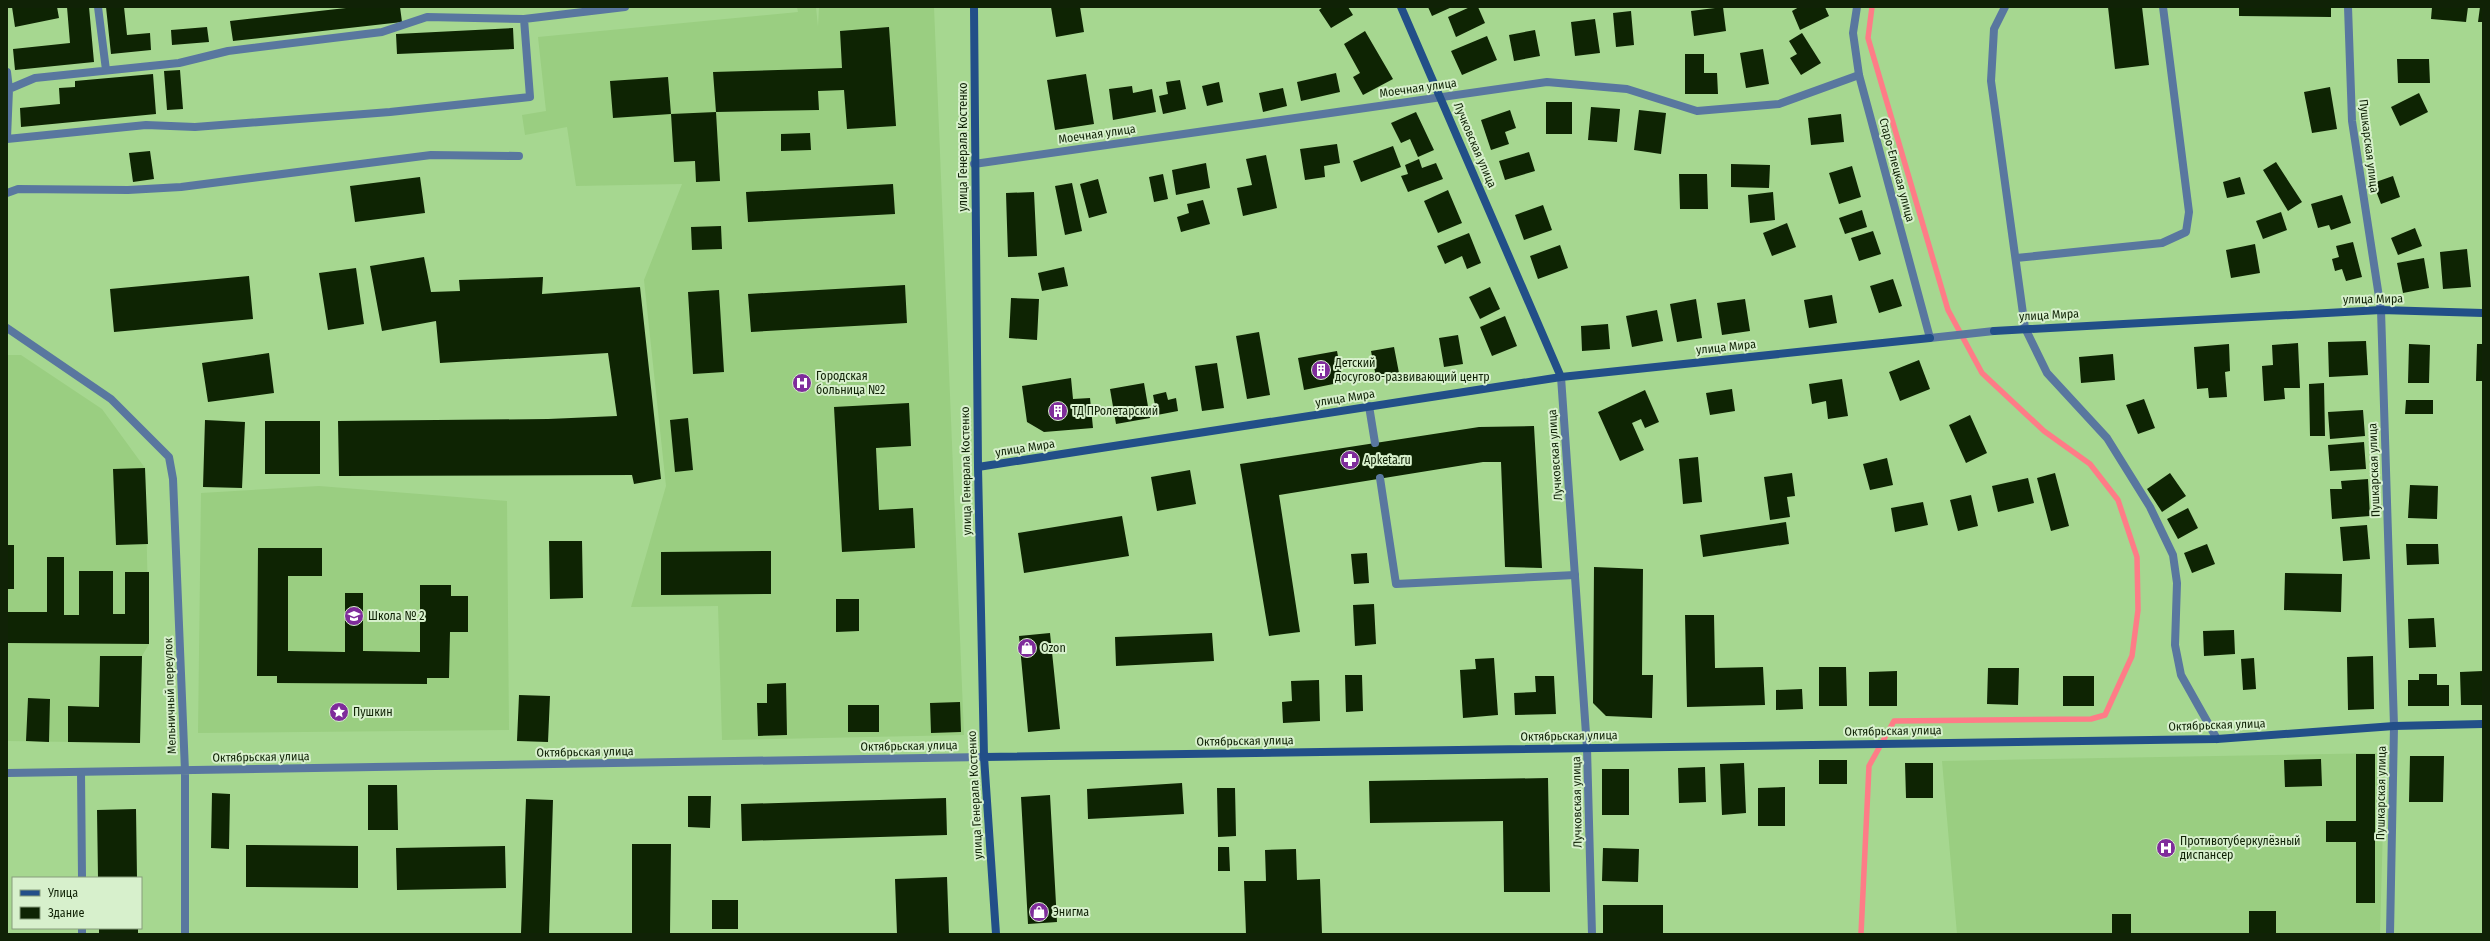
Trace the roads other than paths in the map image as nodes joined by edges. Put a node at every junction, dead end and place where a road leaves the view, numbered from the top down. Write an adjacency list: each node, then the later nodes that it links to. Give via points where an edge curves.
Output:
1 (98, 7): 10 (street)
2 (625, 7): 9 (street)
3 (974, 7): 17 (street, улица Генерала Костенко)
4 (1401, 7): 14 (street, Лучковская улица)
5 (1857, 7): 12 (street, Старо-Елецкая улица, via 1853,33)
6 (2005, 7): 19 (street, via 1994,29 1991,81)
7 (2164, 7): 19 (street, via 2189,212 2186,232 2162,243)
8 (2348, 7): 20 (street, Пушкарская улица, via 2352,121)
9 (524, 18): 10 (street, via 427,17 382,32 228,51 179,63); 15 (street, via 530,97 390,112 195,127 146,125)
10 (106, 70): 13 (street, via 35,78)
11 (7, 72): 13 (street)
12 (1859, 75): 14 (street, Моечная улица, via 1779,104 1696,112 1627,89 1547,82); 24 (street, Старо-Елецкая улица)
13 (9, 89): 15 (street)
14 (1442, 97): 17 (street, Моечная улица); 25 (street, Лучковская улица)
15 (7, 138)
16 (519, 156): 18 (street, via 430,155 181,187 128,190 18,189)
17 (974, 164): 28 (street, улица Генерала Костенко)
18 (7, 193)
19 (2016, 258): 23 (street)
20 (2381, 310): 21 (street, улица Мира); 23 (street, улица Мира); 32 (street, Пушкарская улица)
21 (2483, 312)
22 (7, 328): 36 (street, Мельничный переулок, via 111,400 169,457 174,479)
23 (2025, 328): 24 (street, улица Мира); 33 (street, via 2048,373 2107,438 2150,507 2173,555 2177,583 2175,646 2181,675)
24 (1930, 338): 25 (street, улица Мира)
25 (1561, 377): 26 (street, улица Мира); 30 (street, Лучковская улица)
26 (1369, 406): 27 (street); 28 (street, улица Мира)
27 (1375, 443)
28 (978, 467): 35 (street, улица Генерала Костенко)
29 (1380, 478): 30 (street, via 1396,584)
30 (1575, 575): 34 (street, Лучковская улица)
31 (2483, 724): 32 (street, Октябрьская улица)
32 (2394, 726): 33 (street, Октябрьская улица); 43 (street, Пушкарская улица)
33 (2217, 739): 34 (street, Октябрьская улица)
34 (1587, 748): 35 (street, Октябрьская улица); 42 (street, Лучковская улица)
35 (984, 757): 36 (street, Октябрьская улица); 41 (street, улица Генерала Костенко)
36 (185, 770): 37 (street, Октябрьская улица); 40 (street, Мельничный переулок)
37 (81, 772): 38 (street, Октябрьская улица); 39 (street)
38 (7, 773)
39 (82, 877)
40 (185, 934)
41 (996, 934)
42 (1592, 934)
43 (2390, 934)

